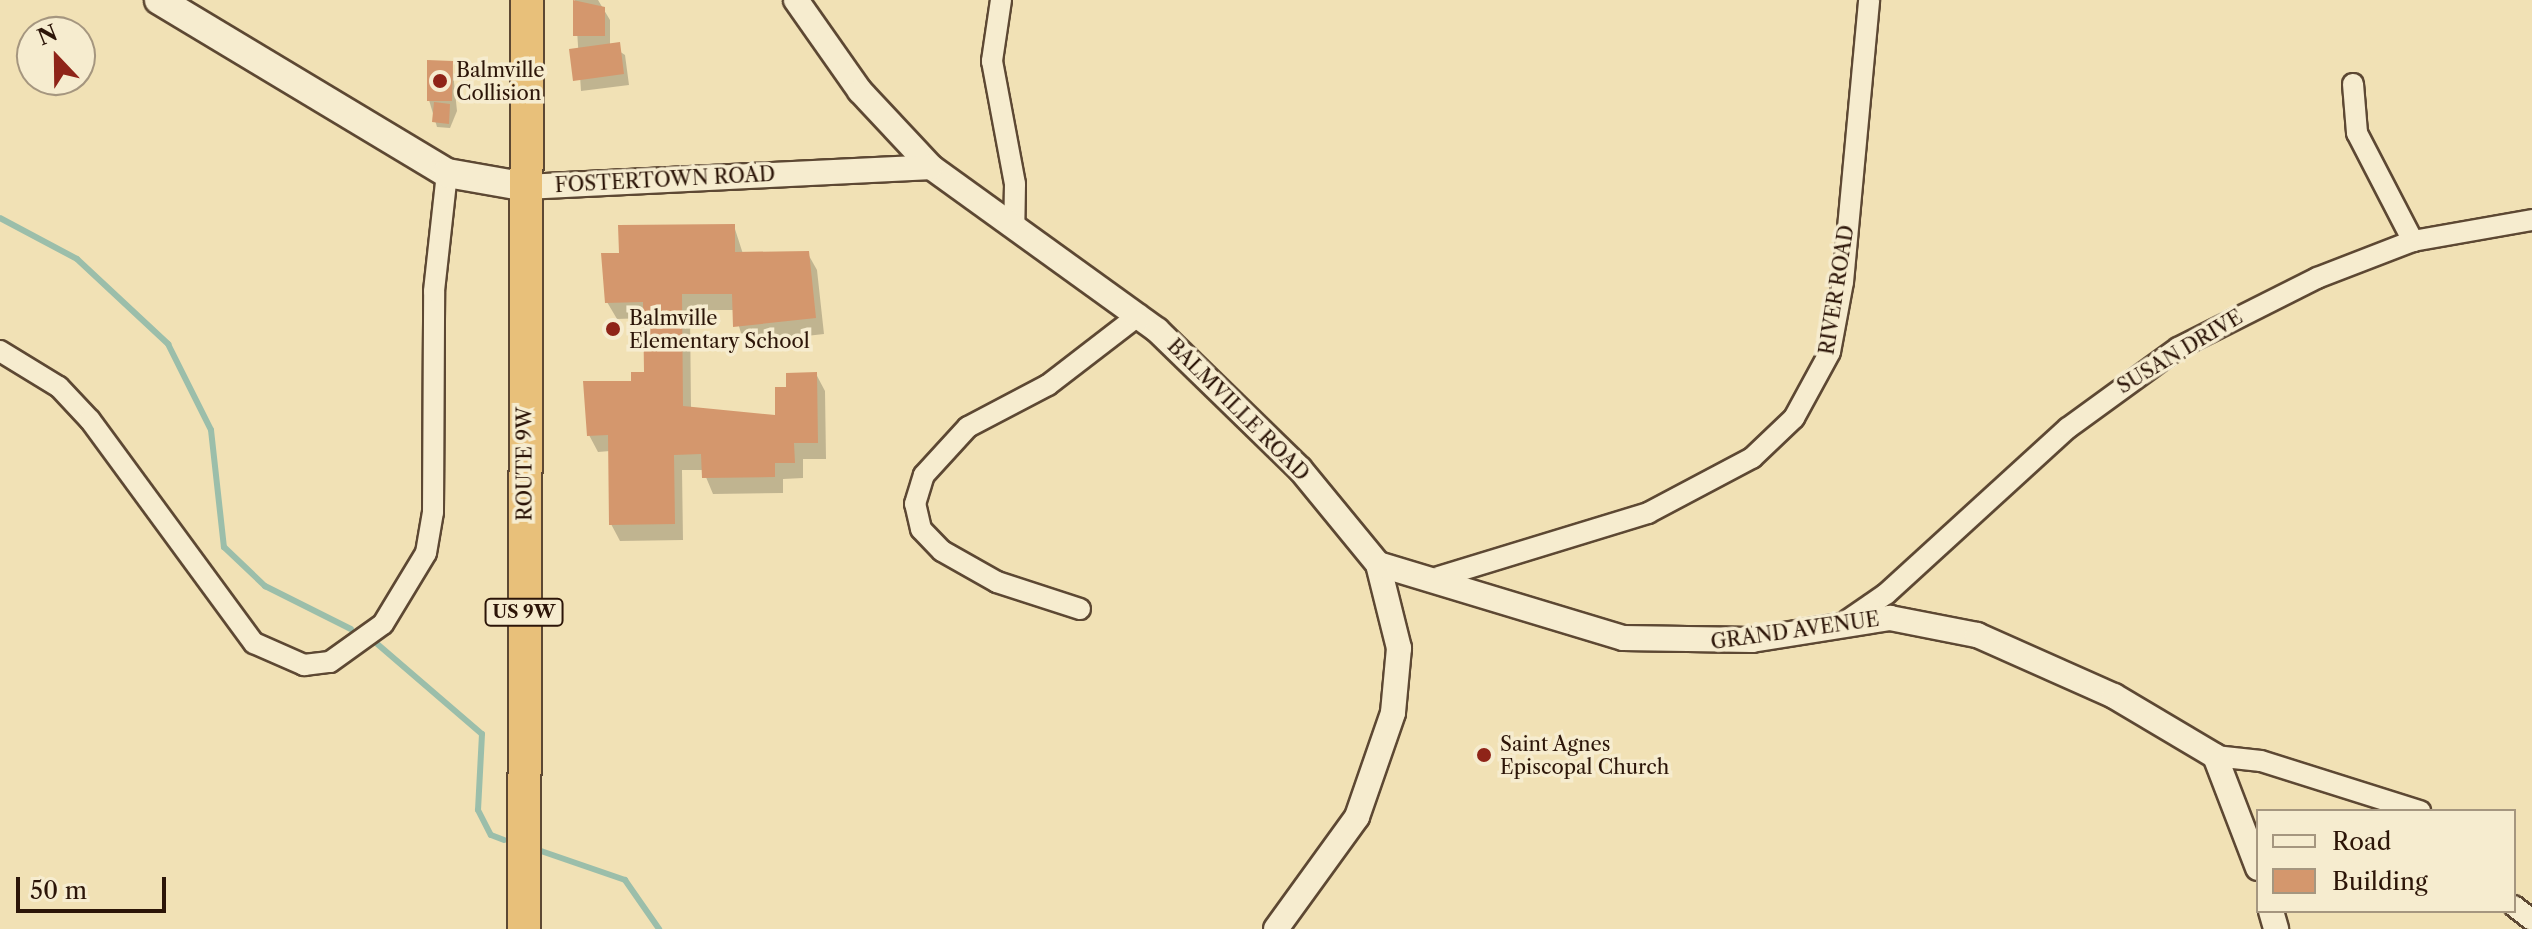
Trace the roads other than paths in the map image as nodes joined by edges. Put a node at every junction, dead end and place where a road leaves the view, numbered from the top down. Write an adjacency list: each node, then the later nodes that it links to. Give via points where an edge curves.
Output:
1 (159, 0): 8 (main road, FOSTERTOWN ROAD)
2 (527, 0): 9 (highway, ROUTE 9W / US 9W)
3 (796, 0): 7 (street, BALMVILLE ROAD, via 860,91)
4 (1001, 0): 11 (street, via 992,61 1015,184)
5 (1869, 0): 16 (street, RIVER ROAD, via 1843,282 1830,352 1801,409 1752,458 1698,490 1648,513)
6 (2353, 84): 12 (street, via 2357,133)
7 (931, 167): 9 (street, FOSTERTOWN ROAD); 11 (street, BALMVILLE ROAD)
8 (447, 173): 9 (main road, FOSTERTOWN ROAD); 14 (street, via 434,291 426,553 383,624 330,662 304,665 254,643 90,420 59,387)
9 (526, 187): 24 (highway, ROUTE 9W / US 9W)
10 (2532, 220): 12 (street, SUSAN DRIVE)
11 (1014, 223): 13 (street, BALMVILLE ROAD)
12 (2413, 241): 18 (street, SUSAN DRIVE, via 2268,300 2116,389)
13 (1139, 315): 15 (street, BALMVILLE ROAD, via 1300,469); 17 (street, via 1048,385 968,427 924,475 915,504 921,529 942,551 997,582)
14 (0, 351)
15 (1378, 564): 16 (street, GRAND AVENUE); 25 (street, BALMVILLE ROAD, via 1399,648 1393,713 1357,817)
16 (1439, 577): 18 (street, GRAND AVENUE, via 1561,623 1623,638 1752,640)
17 (1080, 609)
18 (1848, 620): 19 (street, GRAND AVENUE, via 1934,623 2036,657)
19 (2215, 756): 20 (street, via 2261,761); 21 (street)
20 (2414, 809)
21 (2256, 863)
22 (2516, 908): 23 (street)
23 (2532, 920)
24 (524, 929)
25 (1276, 929)

